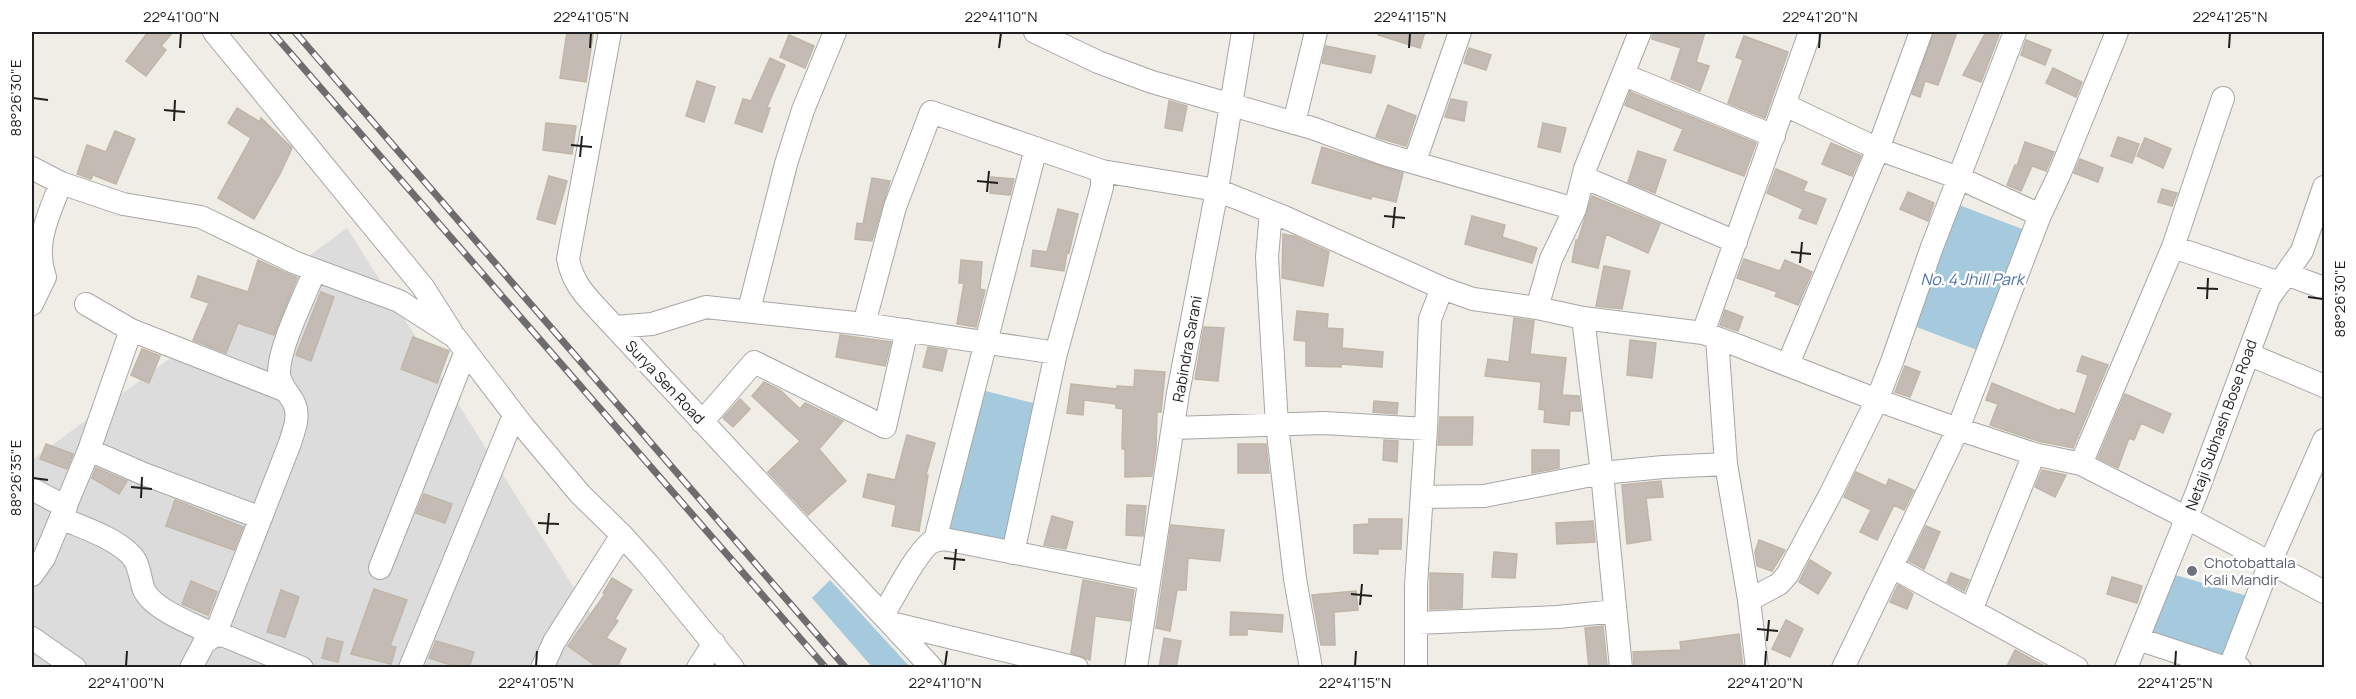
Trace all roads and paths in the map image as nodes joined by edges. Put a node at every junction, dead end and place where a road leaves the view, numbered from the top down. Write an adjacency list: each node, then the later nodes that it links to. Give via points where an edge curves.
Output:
1 (213, 32): 49 (street, via 423,287)
2 (610, 32): 44 (street, Surya Sen Road, via 568,259 578,288)
3 (835, 32): 41 (street, via 786,164)
4 (1035, 32): 15 (street, via 1098,62)
5 (1243, 32): 15 (street, Rabindra Sarani)
6 (1316, 32): 17 (street)
7 (1460, 32): 21 (street)
8 (1640, 32): 13 (street)
9 (1810, 32): 16 (street)
10 (1921, 32): 20 (street)
11 (2015, 32): 25 (street)
12 (2116, 32): 31 (street)
13 (1624, 75): 18 (street); 24 (street)
14 (2223, 98): 33 (street)
15 (1230, 105): 17 (street); 28 (street, Rabindra Sarani)
16 (1785, 105): 18 (street); 20 (street)
17 (1294, 123): 21 (street)
18 (1774, 136): 32 (street)
19 (1036, 148): 23 (street); 43 (street, via 931,112 895,207); 48 (street)
20 (1878, 149): 25 (street); 52 (street)
21 (1415, 161): 29 (street)
22 (32, 168): 26 (street)
23 (1102, 171): 28 (street); 50 (street, via 1102,187)
24 (1583, 177): 29 (street); 32 (street)
25 (1959, 178): 31 (street); 55 (street)
26 (61, 183): 34 (street, via 123,204 201,216); 38 (street, via 42,234 40,263 45,277)
27 (2325, 187): 35 (street, Netaji Subhash Bose Road, via 2302,251)
28 (1217, 190): 30 (street); 59 (street, Rabindra Sarani)
29 (1575, 209): 40 (street, via 1551,259)
30 (1271, 212): 36 (street); 58 (street, via 1267,257)
31 (2040, 214): 61 (street)
32 (1736, 242): 47 (street)
33 (2173, 248): 35 (street); 66 (street)
34 (315, 270): 49 (street, via 399,302); 54 (street, via 279,360 279,377)
35 (2283, 278): 37 (street); 51 (street, Netaji Subhash Bose Road, via 2269,298)
36 (1442, 288): 40 (street, via 1473,299); 60 (street, via 1430,319)
37 (2325, 288)
38 (32, 304)
39 (86, 304): 45 (street)
40 (1537, 308): 42 (street)
41 (749, 310): 43 (street); 44 (street, via 706,307 652,324)
42 (1583, 318): 47 (street); 67 (street)
43 (864, 324): 46 (street)
44 (615, 327): 57 (street, Surya Sen Road)
45 (131, 330): 54 (street); 63 (street)
46 (907, 330): 48 (street); 57 (street, via 885,427 754,362)
47 (1710, 336): 52 (street); 65 (street)
48 (985, 343): 50 (street); 74 (street)
49 (460, 344): 56 (street); 78 (street)
50 (1056, 353): 75 (street)
51 (2248, 354): 53 (street); 72 (street, Netaji Subhash Bose Road)
52 (1788, 364): 55 (street)
53 (2325, 386)
54 (285, 390): 71 (street, via 294,403 297,418)
55 (1877, 400): 61 (street); 82 (street, via 1787,575 1779,584)
56 (514, 415): 73 (street, via 580,494); 95 (street)
57 (702, 422): 85 (street, Surya Sen Road)
58 (1277, 425): 59 (street); 60 (street, via 1324,423); 102 (street, via 1295,579)
59 (1173, 428): 80 (street, Rabindra Sarani)
60 (1426, 429): 69 (street)
61 (1958, 429): 64 (street); 77 (street)
62 (2325, 440): 76 (street)
63 (89, 450): 70 (street); 71 (street)
64 (2034, 454): 66 (street); 83 (street)
65 (1726, 464): 67 (street); 82 (street)
66 (2081, 464): 72 (street)
67 (1602, 473): 69 (street, via 1484,496); 84 (street)
68 (32, 489): 70 (street)
69 (1422, 497): 86 (street)
70 (63, 513): 79 (street, via 44,558); 87 (street, via 131,555 146,593 160,607)
71 (261, 518): 87 (street)
72 (2187, 518): 76 (street); 89 (street, Netaji Subhash Bose Road)
73 (622, 535): 90 (street); 96 (street)
74 (935, 540): 75 (street); 85 (street, via 928,544)
75 (1013, 553): 80 (street)
76 (2270, 563): 81 (street); 91 (street)
77 (1892, 567): 83 (street); 106 (street)
78 (380, 568)
79 (32, 575)
80 (1149, 579): 101 (street, Rabindra Sarani)
81 (2325, 592)
82 (1749, 600): 105 (street)
83 (1972, 609): 107 (street)
84 (1615, 611): 86 (street); 104 (street)
85 (887, 619): 99 (street, Surya Sen Road); 100 (street)
86 (1417, 623): 103 (street)
87 (215, 635): 93 (street, via 204,643); 94 (street)
88 (32, 638): 92 (street)
89 (2138, 639): 91 (street, via 2220,666); 108 (street, Netaji Subhash Bose Road)
90 (714, 643): 97 (street); 98 (street)
91 (2235, 666)
92 (75, 668)
93 (191, 668)
94 (302, 668)
95 (410, 668)
96 (542, 668)
97 (698, 668)
98 (733, 668)
99 (932, 668)
100 (1077, 668)
101 (1136, 668)
102 (1311, 668)
103 (1416, 668)
104 (1621, 668)
105 (1757, 668)
106 (1843, 668)
107 (2077, 668)
108 (2127, 668)

